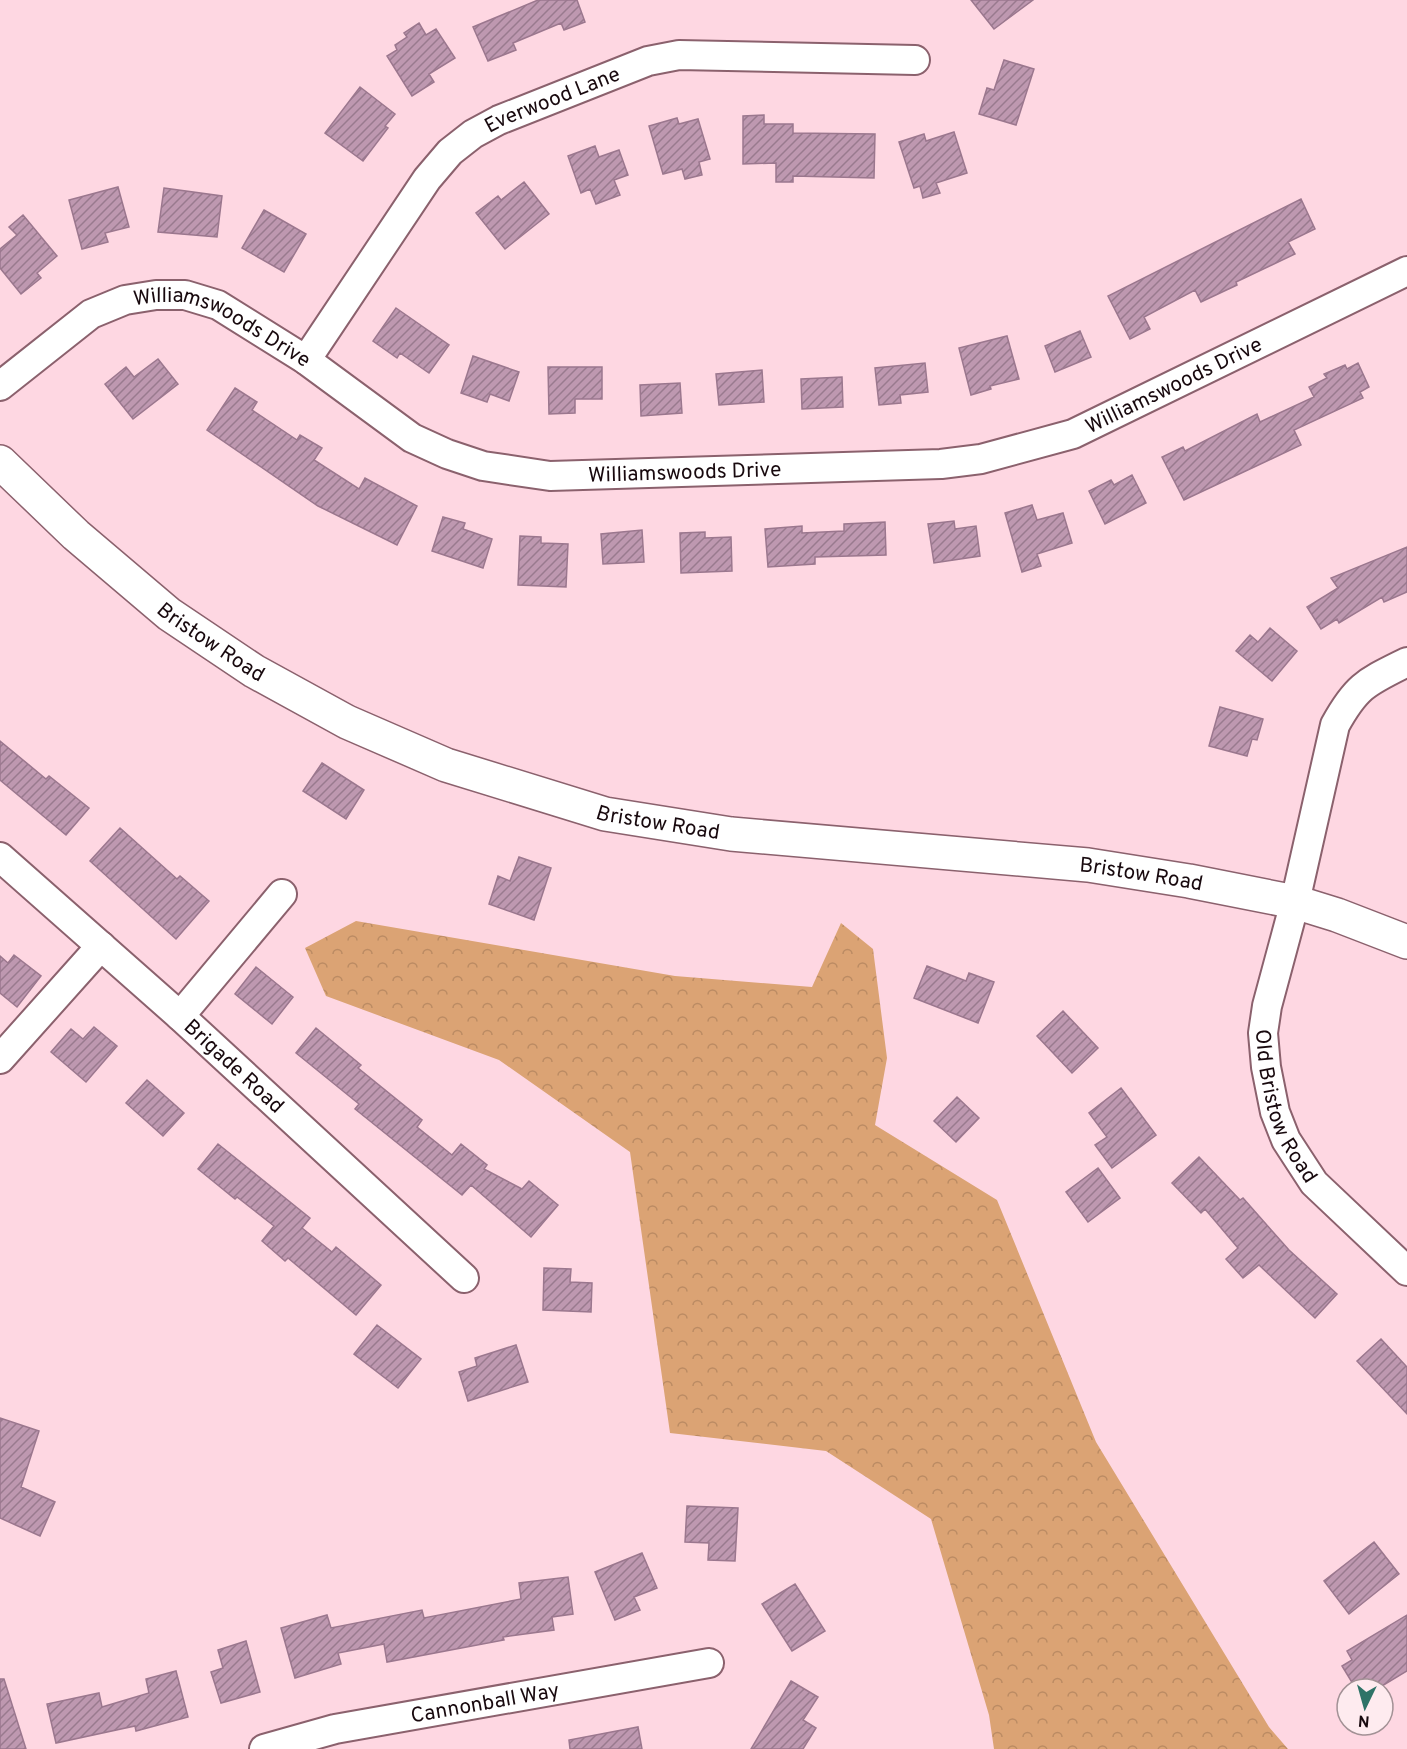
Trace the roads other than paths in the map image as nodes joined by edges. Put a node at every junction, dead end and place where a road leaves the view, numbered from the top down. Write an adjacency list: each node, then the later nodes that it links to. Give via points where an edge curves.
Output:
1 (915, 60): 3 (street, Everwood Lane, via 678,55 648,61 498,120 450,152 427,179)
2 (1407, 271): 3 (street, Williamswoods Drive, via 1072,434 981,459 941,464 550,476 520,472 474,463 412,438)
3 (306, 360): 4 (street, Williamswoods Drive, via 218,305 185,295 156,295 125,300 91,314)
4 (0, 386)
5 (0, 462): 9 (main road, Bristow Road, via 76,535 169,614 254,671 347,722 446,765 605,814 731,834 1088,865)
6 (1407, 662): 9 (street, Old Bristow Road, via 1361,687 1335,725)
7 (0, 856): 11 (street, Brigade Road)
8 (282, 894): 12 (street)
9 (1295, 902): 10 (main road, Bristow Road); 14 (street, Old Bristow Road, via 1263,1033 1275,1112 1286,1140 1314,1183)
10 (1407, 942)
11 (100, 946): 12 (street, Brigade Road); 13 (street)
12 (180, 1016): 15 (street, Brigade Road)
13 (0, 1059)
14 (1407, 1271)
15 (464, 1278)
16 (709, 1663): 17 (street, Cannonball Way, via 335,1729)
17 (264, 1749)

